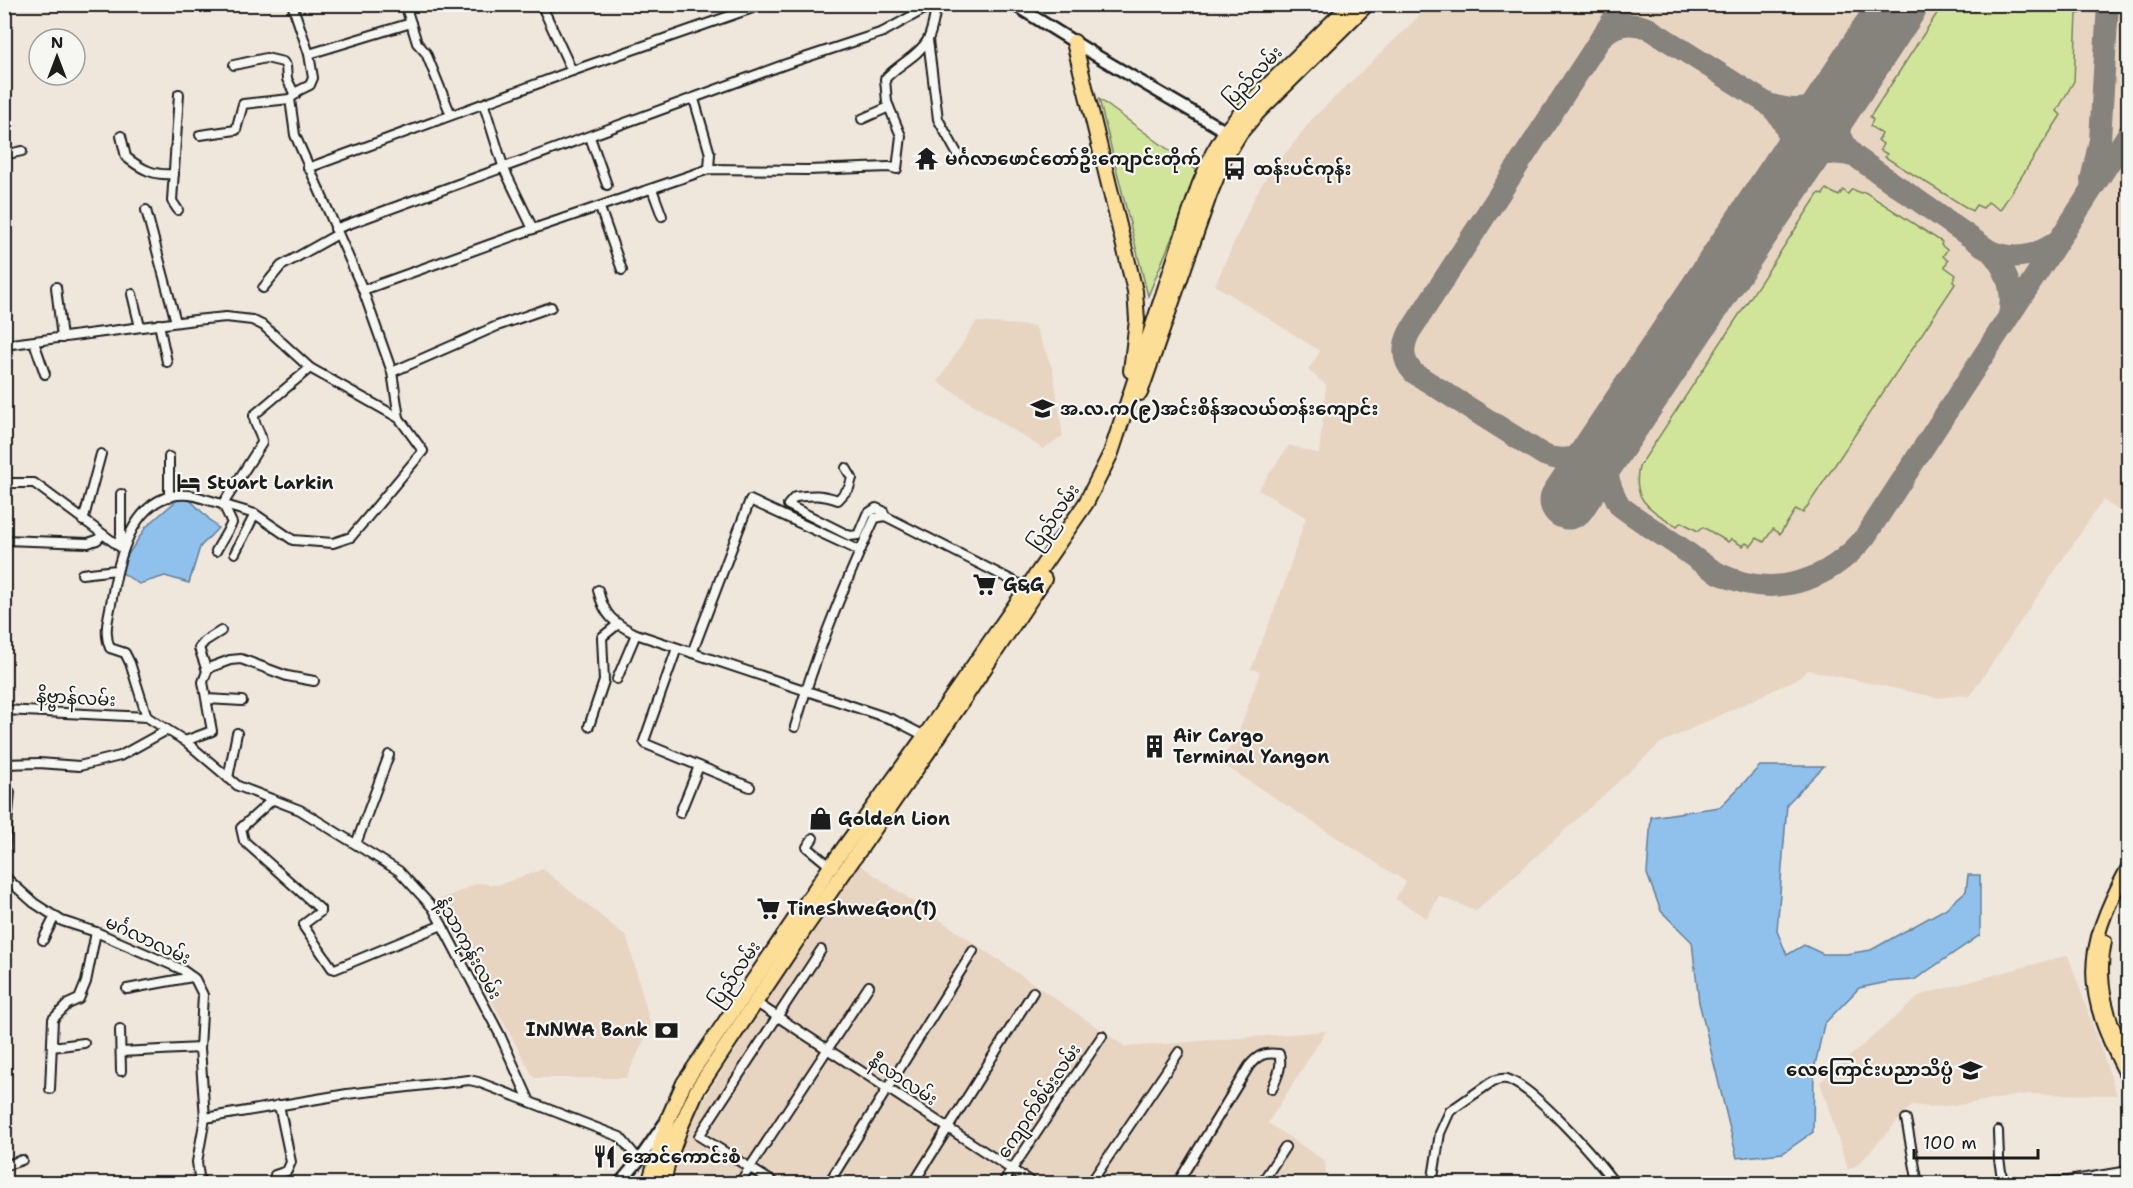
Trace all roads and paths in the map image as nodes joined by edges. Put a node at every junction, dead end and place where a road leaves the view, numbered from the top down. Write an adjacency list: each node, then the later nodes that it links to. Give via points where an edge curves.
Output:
1 (292, 4): 12 (street)
2 (405, 4): 9 (street)
3 (542, 4): 14 (street)
4 (764, 4): 14 (street)
5 (1013, 4): 11 (street)
6 (1351, 4): 23 (highway, ပြည်လမ်း, via 1246,106)
7 (1367, 4): 23 (highway, ပြည်လမ်း)
8 (932, 5): 10 (street); 17 (street, via 883,32)
9 (411, 22): 12 (street); 20 (street)
10 (928, 40): 19 (street, via 885,79); 28 (street, via 938,119)
11 (1074, 42): 23 (street); 57 (highway, via 1136,291 1137,320)
12 (309, 54): 16 (street, via 313,78 310,85)
13 (234, 65): 16 (street, via 266,58 283,62)
14 (572, 71): 18 (street)
15 (179, 94): 32 (street)
16 (292, 97): 22 (street, via 243,104 236,130); 29 (street, via 295,135)
17 (694, 99): 25 (street); 31 (street, via 710,154)
18 (484, 105): 20 (street); 30 (street)
19 (889, 106): 21 (street); 31 (street, via 901,136 897,169)
20 (451, 115): 29 (street)
21 (862, 119)
22 (200, 135)
23 (1232, 135): 57 (highway, ပြည်လမ်း, via 1213,153 1199,186); 124 (highway, ပြည်လမ်း, via 1118,457 1097,499)
24 (121, 136): 32 (street, via 126,157 141,168 160,176)
25 (590, 137): 30 (street); 33 (street)
26 (22, 151): 27 (street)
27 (4, 155)
28 (958, 155)
29 (308, 168): 40 (street)
30 (504, 169): 39 (street); 40 (street)
31 (709, 169): 34 (street)
32 (174, 174): 37 (street, via 172,201)
33 (607, 185)
34 (652, 189): 35 (street); 38 (street)
35 (600, 208): 39 (street); 41 (street)
36 (146, 210): 47 (street)
37 (178, 210)
38 (662, 216)
39 (533, 229): 44 (street)
40 (337, 231): 43 (street, via 280,266); 44 (street)
41 (622, 270)
42 (56, 287): 50 (street)
43 (263, 288)
44 (363, 290): 55 (street)
45 (132, 294): 49 (street)
46 (551, 307): 55 (street)
47 (176, 322): 48 (street); 54 (street, via 226,317 252,320 284,342)
48 (159, 324): 49 (street); 53 (street)
49 (140, 327): 50 (street)
50 (62, 338): 51 (street)
51 (34, 342): 52 (street); 56 (street)
52 (4, 345)
53 (167, 362)
54 (310, 368): 58 (street); 65 (street, via 254,416 262,443)
55 (392, 372): 58 (street)
56 (45, 374)
57 (1128, 402): 77 (highway, ပြည်လမ်း, via 1098,483)
58 (399, 418): 66 (street, via 423,450 351,537 333,543 293,540)
59 (101, 454): 68 (street)
60 (169, 458): 64 (street)
61 (846, 468): 67 (street, via 852,478 838,501 815,495 795,497 788,505 850,536 858,535 867,514 876,508)
62 (4, 483): 68 (street, via 34,483)
63 (121, 494): 71 (street)
64 (169, 497): 65 (street, via 184,494); 71 (street, via 151,505)
65 (223, 504): 66 (street); 72 (street, via 232,523)
66 (255, 514): 74 (street)
67 (885, 516): 73 (street, via 875,519); 77 (street)
68 (83, 521): 69 (street)
69 (102, 535): 70 (street, via 88,543); 71 (street)
70 (4, 540)
71 (120, 547): 75 (street)
72 (216, 551)
73 (860, 551): 83 (street, via 750,500); 87 (street)
74 (235, 553)
75 (116, 570): 76 (street); 91 (street, via 105,636 110,648 125,653)
76 (82, 574)
77 (1028, 588): 96 (highway, ပြည်လမ်း)
78 (598, 590): 79 (street, via 602,607)
79 (617, 625): 81 (street); 92 (street, via 602,637 604,681)
80 (222, 631): 84 (street, via 200,648)
81 (636, 634): 82 (street); 85 (street)
82 (677, 648): 83 (street); 100 (street, via 644,741)
83 (692, 653): 87 (street)
84 (207, 671): 86 (street, via 241,659 287,676); 88 (street, via 203,682)
85 (617, 679)
86 (314, 681)
87 (805, 690): 93 (street); 96 (street, via 894,720)
88 (207, 699): 89 (street); 97 (street, via 212,731)
89 (242, 701)
90 (4, 710): 91 (street, နိဗ္ဗာန်လမ်း)
91 (147, 717): 94 (street, နံ့သာကုန်းလမ်း)
92 (589, 726)
93 (795, 727)
94 (166, 729): 97 (street, နံ့သာကုန်းလမ်း); 99 (street, via 120,756 79,766)
95 (237, 733): 101 (street)
96 (925, 736): 110 (highway, ပြည်လမ်း)
97 (184, 741): 101 (street, နံ့သာကုန်းလမ်း)
98 (389, 755): 108 (street)
99 (4, 764)
100 (699, 766): 102 (street); 105 (street)
101 (228, 778): 104 (street, နံ့သာကုန်းလမ်း)
102 (750, 787)
103 (10, 792): 106 (street)
104 (272, 800): 108 (street, နံ့သာကုန်းလမ်း, via 300,810); 115 (street, via 241,828 244,841 320,909 304,927 332,968)
105 (680, 813)
106 (6, 824): 109 (street)
107 (813, 838): 110 (street, via 807,848)
108 (356, 844): 115 (street, နံ့သာကုန်းလမ်း, via 399,871 433,908)
109 (4, 858)
110 (830, 866): 143 (highway, ပြည်လမ်း, via 684,1083)
111 (2128, 867): 136 (main road, via 2106,911 2095,948 2094,991 2104,1029)
112 (4, 876): 114 (street, မင်္ဂလာလမ်း)
113 (2128, 885): 134 (main road, via 2113,914 2102,952 2107,1008)
114 (55, 916): 116 (street, မင်္ဂလာလမ်း); 117 (street)
115 (442, 925): 141 (street, နံ့သာကုန်းလမ်း)
116 (96, 932): 120 (street, မင်္ဂလာလမ်း); 129 (street, via 79,999 53,1019)
117 (43, 940)
118 (821, 950): 125 (street)
119 (973, 951): 138 (street)
120 (192, 977): 122 (street); 130 (street, မင်္ဂလာလမ်း, via 203,995)
121 (869, 986): 131 (street)
122 (127, 989)
123 (1033, 992): 146 (street)
124 (755, 1002): 125 (street, နီလာလမ်း); 140 (highway, ပြည်လမ်း)
125 (777, 1016): 131 (street, နီလာလမ်း); 153 (street, via 699,1136)
126 (120, 1029): 132 (street)
127 (1102, 1036): 154 (street, ကျောက်စိမ်းလမ်း)
128 (84, 1043): 129 (street)
129 (52, 1047): 137 (street)
130 (200, 1048): 132 (street); 144 (street, မင်္ဂလာလမ်း)
131 (828, 1049): 138 (street, နီလာလမ်း); 153 (street)
132 (121, 1052): 135 (street)
133 (1179, 1052): 168 (street)
134 (2128, 1058)
135 (121, 1071)
136 (2128, 1078)
137 (50, 1089)
138 (889, 1089): 146 (street, နီလာလမ်း); 164 (street)
139 (1272, 1089): 169 (street, via 1281,1057 1268,1052 1257,1056 1249,1066)
140 (697, 1090): 143 (main road, ပြည်လမ်း); 151 (highway, ပြည်လမ်း)
141 (531, 1102): 142 (street, via 470,1080); 149 (street, via 620,1137)
142 (279, 1106): 144 (street); 156 (street, via 291,1162 287,1171)
143 (669, 1117): 149 (street); 151 (highway, ပြည်လမ်း)
144 (205, 1118): 158 (street, မင်္ဂလာလမ်း, via 198,1162)
145 (1906, 1119): 172 (street)
146 (949, 1128): 154 (street, နီလာလမ်း); 165 (street)
147 (1998, 1131): 173 (street)
148 (1285, 1147): 170 (street)
149 (640, 1158): 151 (street); 159 (street)
150 (22, 1160): 152 (street)
151 (661, 1164): 160 (highway, ပြည်လမ်း); 161 (highway, ပြည်လမ်း)
152 (4, 1166)
153 (750, 1167): 162 (street); 163 (street)
154 (1012, 1169): 166 (street, ကျောက်စိမ်းလမ်း); 167 (street, နီလာလမ်း)
155 (2128, 1171): 174 (street, via 2068,1181)
156 (275, 1175)
157 (1612, 1182): 171 (street, via 1579,1140 1536,1098 1501,1078 1450,1111 1440,1133)
158 (200, 1184)
159 (619, 1184)
160 (648, 1184)
161 (663, 1184)
162 (739, 1184)
163 (776, 1184)
164 (828, 1184)
165 (913, 1184)
166 (1002, 1184)
167 (1034, 1184)
168 (1090, 1184)
169 (1178, 1184)
170 (1261, 1184)
171 (1432, 1184)
172 (1918, 1184)
173 (2003, 1184)
174 (2016, 1184)

